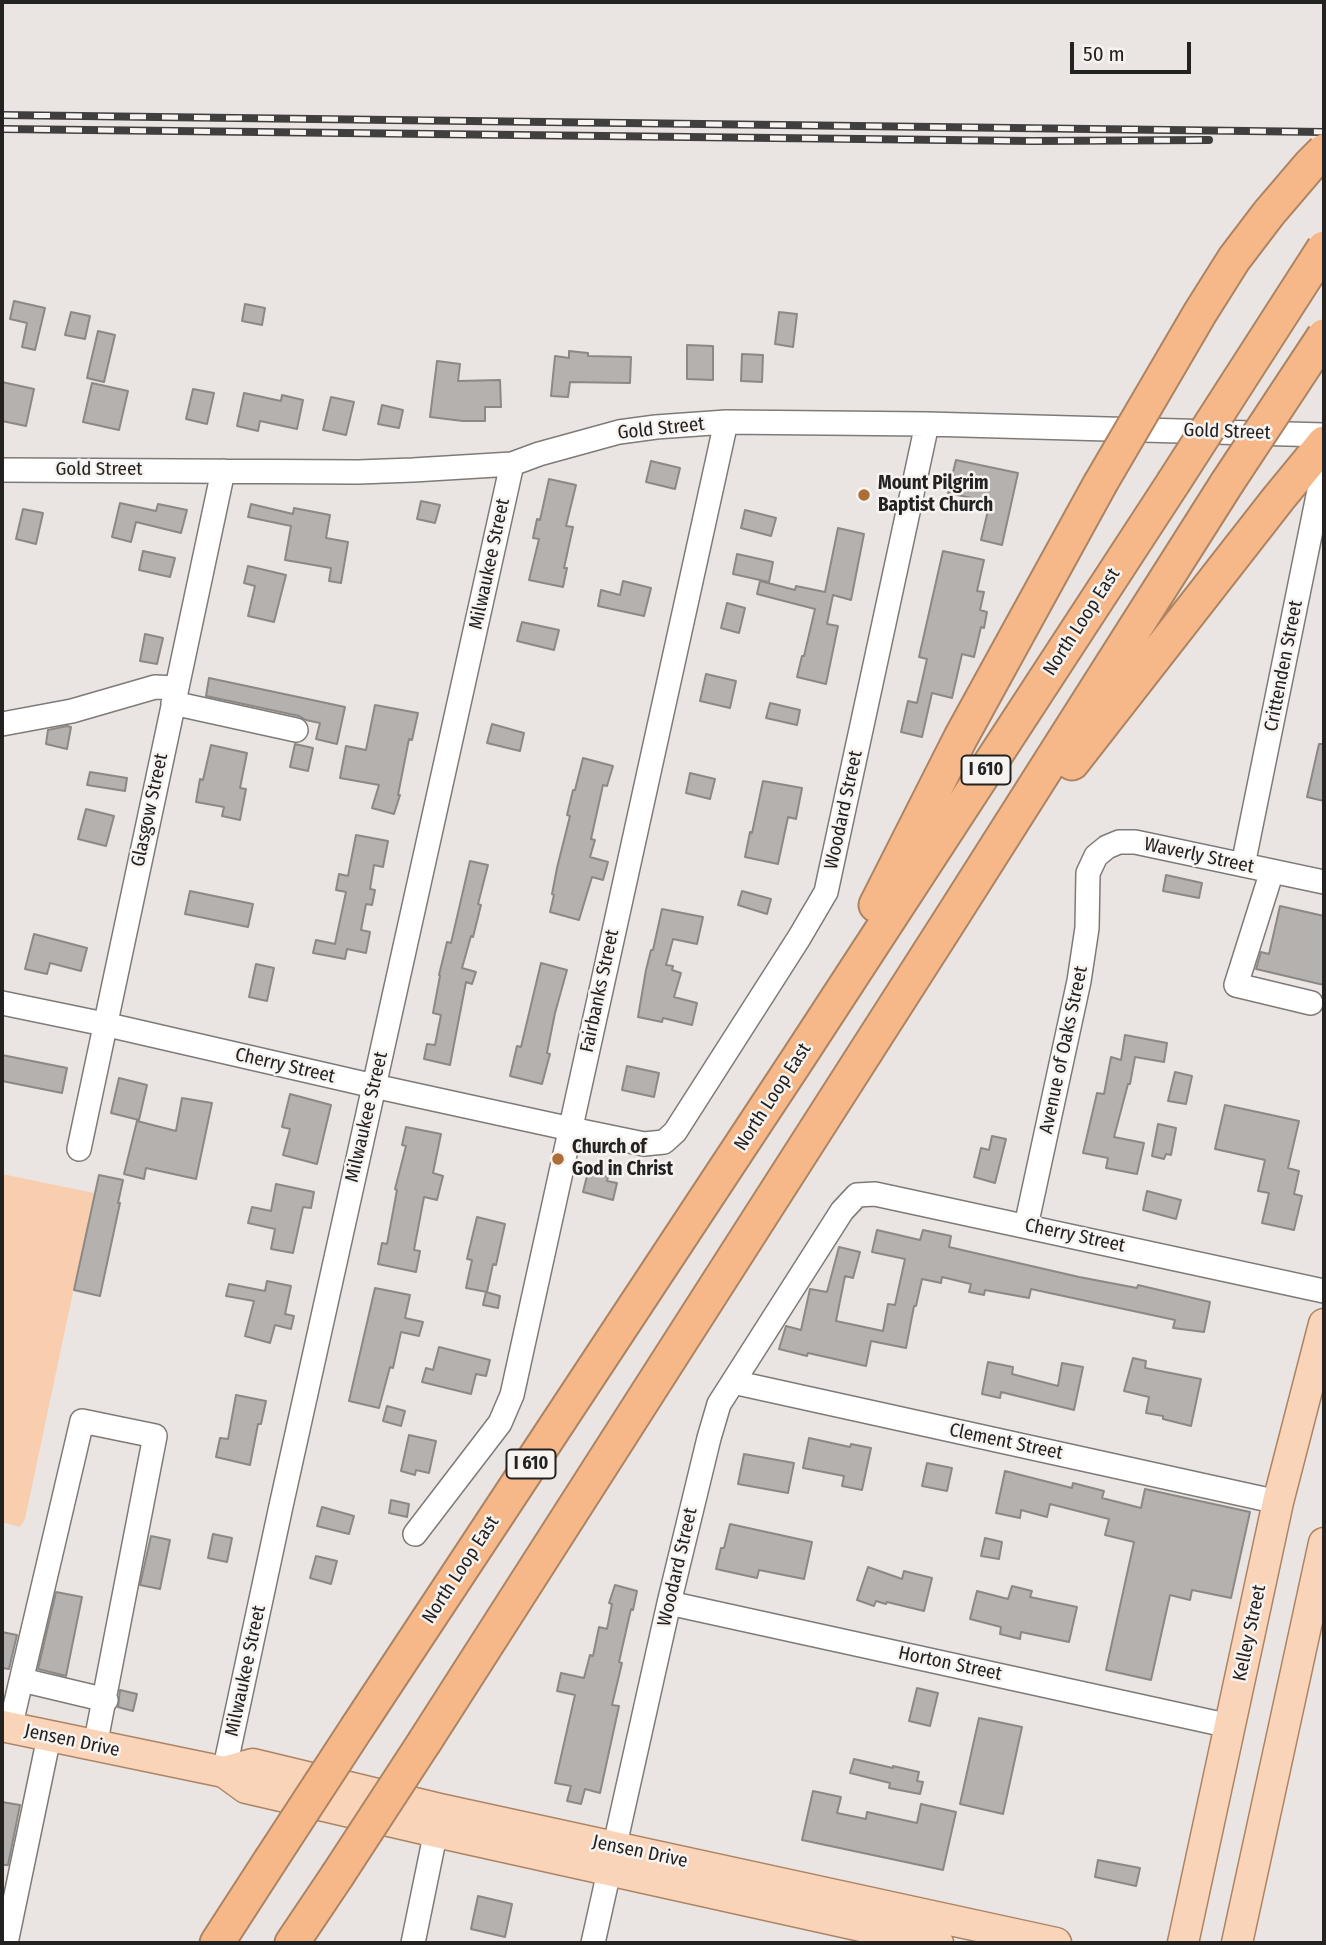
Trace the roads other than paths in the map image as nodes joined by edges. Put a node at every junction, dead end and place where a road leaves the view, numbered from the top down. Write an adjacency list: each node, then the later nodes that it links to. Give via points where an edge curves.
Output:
1 (1324, 151): 23 (highway, bridge, via 1234,259 1100,484 961,737)
2 (1324, 248): 23 (highway, North Loop East / I 610, bridge)
3 (1324, 336): 19 (highway, I 610, bridge)
4 (726, 422): 5 (street, Gold Street); 8 (street, Gold Street, via 619,432); 25 (street, Fairbanks Street)
5 (927, 424): 6 (street, Gold Street); 26 (street, Woodard Street, via 825,892 675,1132 664,1142)
6 (1324, 435)
7 (1324, 443): 19 (highway)
8 (512, 464): 11 (street, Gold Street, via 358,472); 24 (street, Milwaukee Street)
9 (1324, 466): 15 (street, Crittenden Street)
10 (2, 470): 11 (street, Gold Street)
11 (222, 471): 12 (street, Glasgow Street)
12 (174, 696): 13 (street, via 155,687 72,711); 14 (street); 22 (street, Glasgow Street)
13 (2, 724)
14 (296, 730)
15 (1243, 865): 16 (street, Waverly Street); 17 (street, Waverly Street, via 1119,842 1096,856)
16 (1272, 871): 18 (street, Waverly Street); 21 (street, via 1237,985)
17 (1088, 873): 29 (street, Avenue of Oaks Street, via 1085,950)
18 (1324, 882)
19 (950, 920): 51 (highway, I 610, bridge)
20 (2, 1003): 22 (street, Cherry Street)
21 (1311, 1003)
22 (104, 1024): 24 (street, Cherry Street); 27 (street, Glasgow Street)
23 (799, 1057): 46 (highway, North Loop East / I 610, bridge)
24 (374, 1086): 25 (street, Cherry Street); 43 (street, Milwaukee Street)
25 (571, 1129): 26 (street, Cherry Street); 34 (street, Fairbanks Street, via 512,1395 499,1423)
26 (652, 1143)
27 (79, 1149)
28 (836, 1221): 29 (street, Cherry Street, via 857,1195 875,1195); 32 (street, Woodard Street)
29 (1026, 1226): 30 (street, Cherry Street)
30 (1324, 1291)
31 (1324, 1324): 33 (main road, Kelley Street)
32 (733, 1382): 33 (street, Clement Street); 36 (street, Woodard Street, via 719,1404 709,1438)
33 (1278, 1502): 39 (main road, Kelley Street)
34 (415, 1534)
35 (1324, 1544): 57 (main road)
36 (669, 1603): 39 (street, Horton Street); 45 (street, Woodard Street)
37 (22, 1681): 38 (street); 38 (street, via 82,1421 155,1436); 40 (street)
38 (106, 1700): 42 (street)
39 (1230, 1726): 56 (main road, Kelley Street)
40 (6, 1727): 41 (main road, Jensen Drive)
41 (49, 1737): 42 (main road, Jensen Drive); 48 (street)
42 (95, 1746): 43 (main road, Jensen Drive)
43 (224, 1772): 44 (main road, Jensen Drive, via 246,1788)
44 (438, 1821): 45 (main road, Jensen Drive); 52 (street)
45 (611, 1858): 47 (main road, Jensen Drive); 53 (street, Woodard Street); 54 (main road, Jensen Drive)
46 (246, 1896): 49 (highway); 50 (highway, North Loop East / I 610)
47 (963, 1933): 55 (main road, Jensen Drive)
48 (6, 1943)
49 (209, 1943)
50 (217, 1943)
51 (293, 1943)
52 (413, 1943)
53 (593, 1943)
54 (938, 1943)
55 (1056, 1943)
56 (1183, 1943)
57 (1237, 1943)

